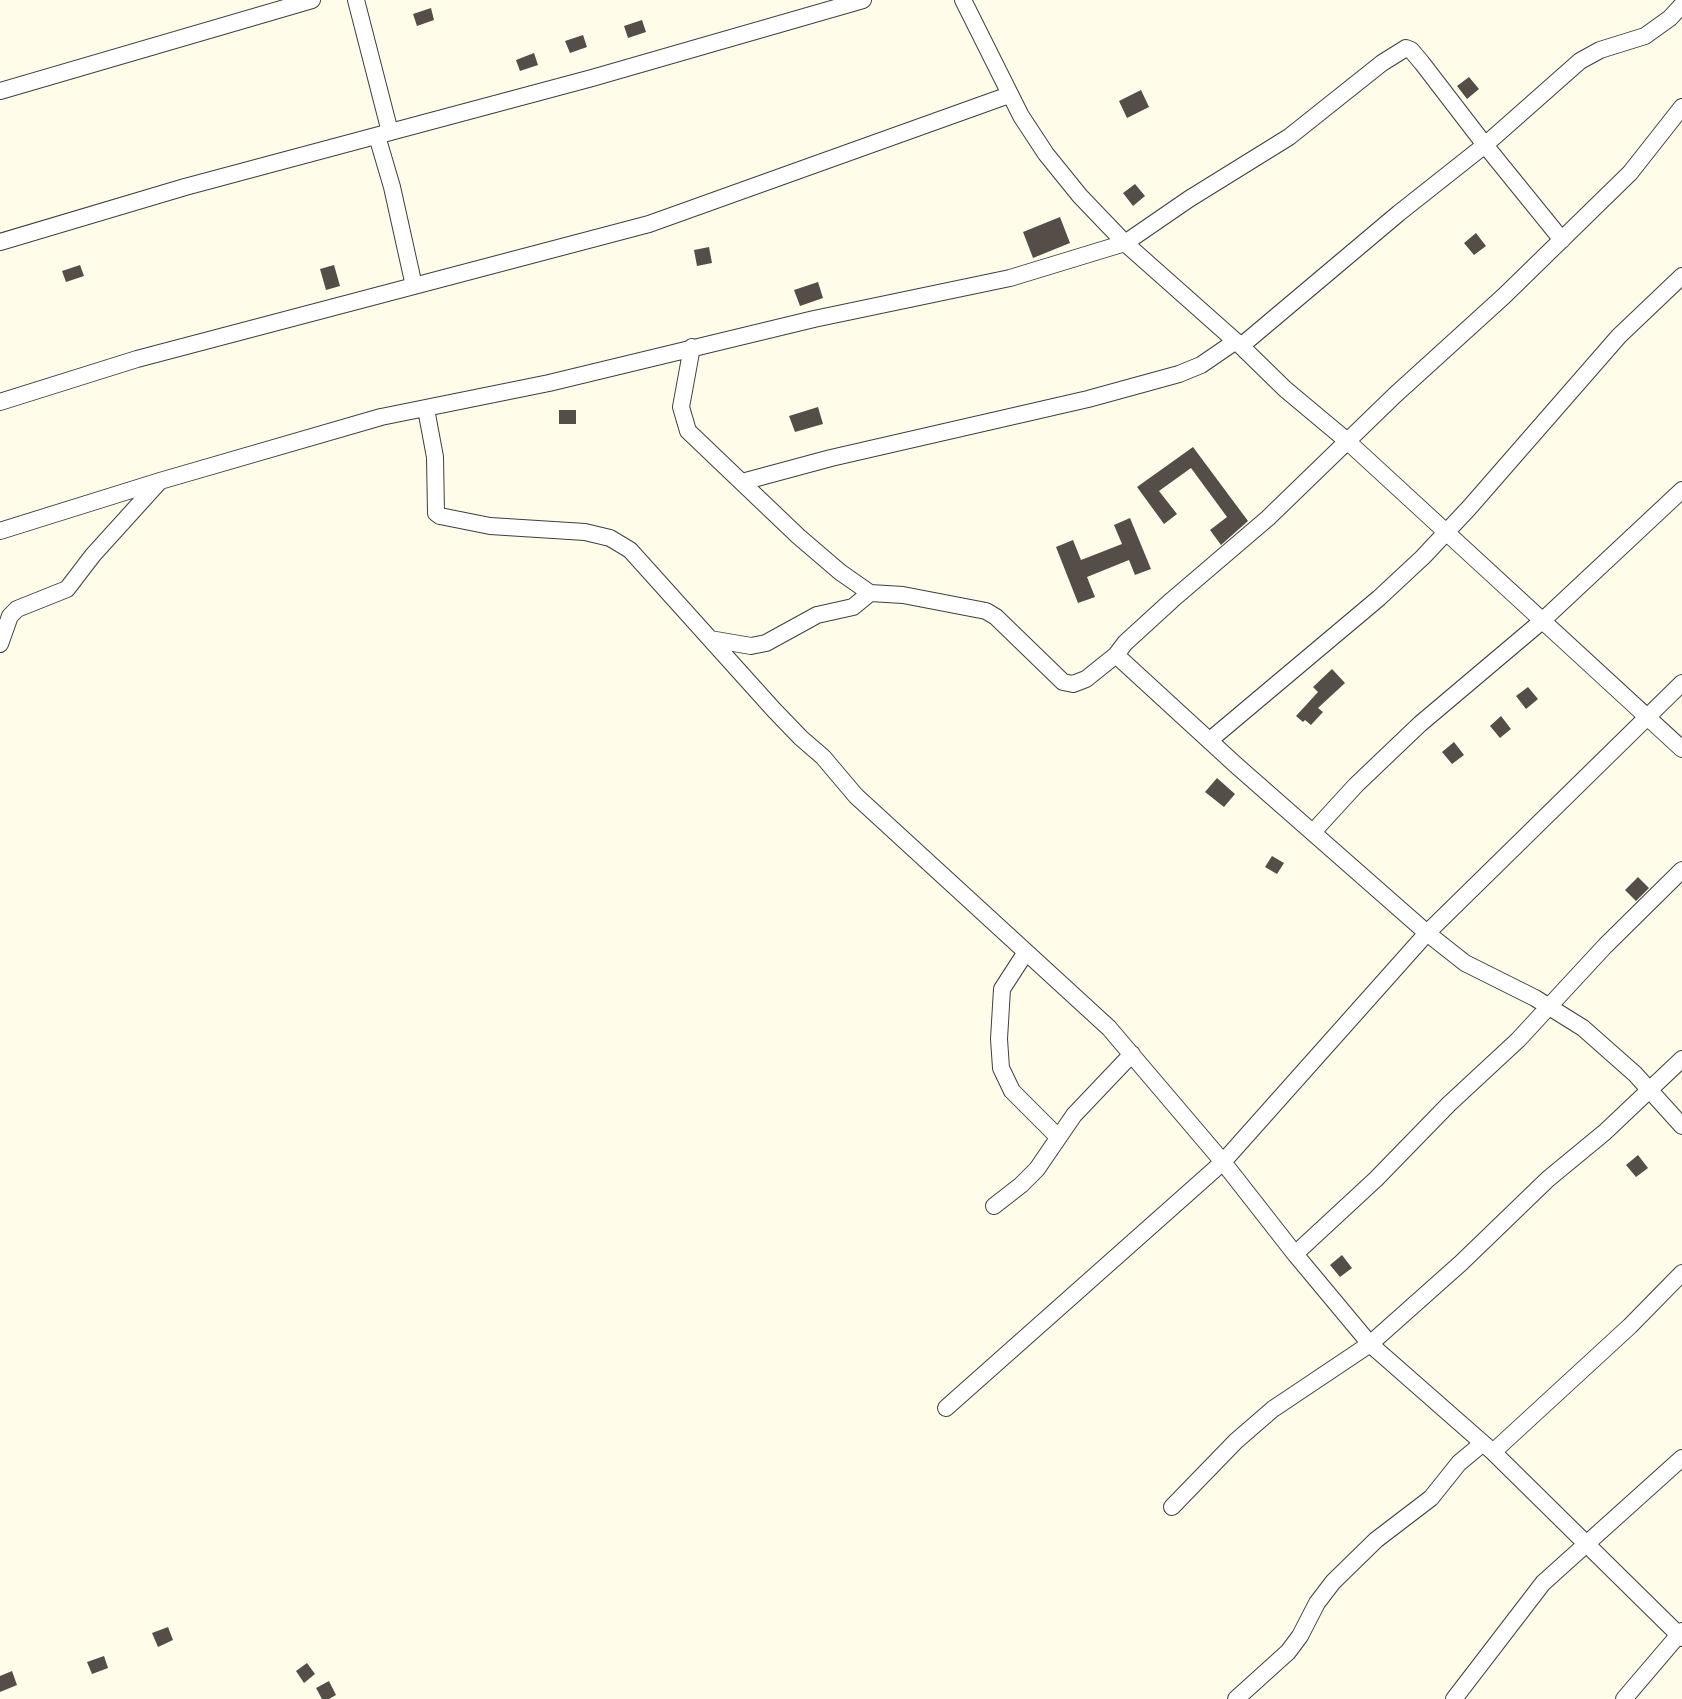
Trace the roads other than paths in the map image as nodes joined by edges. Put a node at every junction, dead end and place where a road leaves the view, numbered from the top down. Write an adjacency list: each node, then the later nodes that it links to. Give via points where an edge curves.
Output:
1 (312, 0): 6 (street)
2 (356, 0): 9 (street)
3 (863, 0): 9 (street)
4 (963, 0): 7 (street)
5 (1682, 5): 10 (street, via 1645,36 1580,61)
6 (0, 91)
7 (1009, 95): 13 (street, via 1046,154); 15 (street, via 649,224)
8 (1682, 107): 11 (street, via 1630,173)
9 (384, 134): 12 (street); 15 (street)
10 (1485, 145): 11 (street); 13 (street, via 1406,48 1289,137); 16 (street)
11 (1562, 240): 20 (street)
12 (0, 242)
13 (1125, 243): 16 (street); 17 (street, via 1010,278)
14 (1682, 275): 25 (street, via 1619,336)
15 (414, 286): 18 (street, via 137,359)
16 (1239, 343): 20 (street); 22 (street, via 1179,374)
17 (692, 347): 19 (street); 22 (street, via 681,397 685,422 694,438)
18 (0, 402)
19 (426, 409): 21 (street, via 382,417); 28 (street, via 435,457 436,513 490,526 610,538 629,550)
20 (1346, 440): 25 (street); 31 (street, via 1268,518 1171,600)
21 (160, 481): 24 (street); 29 (street, via 67,589 10,616)
22 (742, 482): 26 (street, via 798,536)
23 (1682, 490): 27 (street)
24 (0, 531)
25 (1446, 531): 27 (street); 35 (street, via 1379,598)
26 (870, 593): 30 (street, via 853,607 817,615 781,636); 31 (street, via 986,611 1063,682 1086,679)
27 (1542, 621): 34 (street); 37 (street, via 1420,724)
28 (710, 639): 30 (street); 32 (street)
29 (0, 644)
30 (751, 646): 32 (street)
31 (1116, 655): 35 (street)
32 (734, 665): 40 (street, via 856,796)
33 (1682, 683): 34 (street)
34 (1646, 716): 36 (street); 39 (street)
35 (1210, 740): 37 (street)
36 (1682, 749)
37 (1313, 832): 39 (street)
38 (1682, 870): 41 (street)
39 (1427, 933): 41 (street, via 1465,963); 47 (street)
40 (1026, 952): 42 (street); 46 (street, via 999,998 1001,1068 1012,1091)
41 (1549, 1009): 44 (street, via 1583,1028); 49 (street)
42 (1132, 1054): 46 (street); 47 (street)
43 (1682, 1059): 44 (street)
44 (1650, 1090): 45 (street); 51 (street)
45 (1682, 1126)
46 (1057, 1136): 48 (street, via 1037,1169)
47 (1223, 1162): 49 (street); 52 (street)
48 (994, 1206)
49 (1295, 1254): 51 (street)
50 (1682, 1273): 53 (street, via 1630,1326)
51 (1370, 1343): 53 (street); 55 (street, via 1273,1409)
52 (946, 1408)
53 (1488, 1447): 56 (street); 58 (street, via 1459,1463 1430,1498 1333,1581 1288,1653)
54 (1682, 1458): 56 (street)
55 (1172, 1507)
56 (1588, 1545): 57 (street); 59 (street, via 1543,1583)
57 (1681, 1635): 60 (street)
58 (1236, 1699)
59 (1454, 1699)
60 (1623, 1699)

